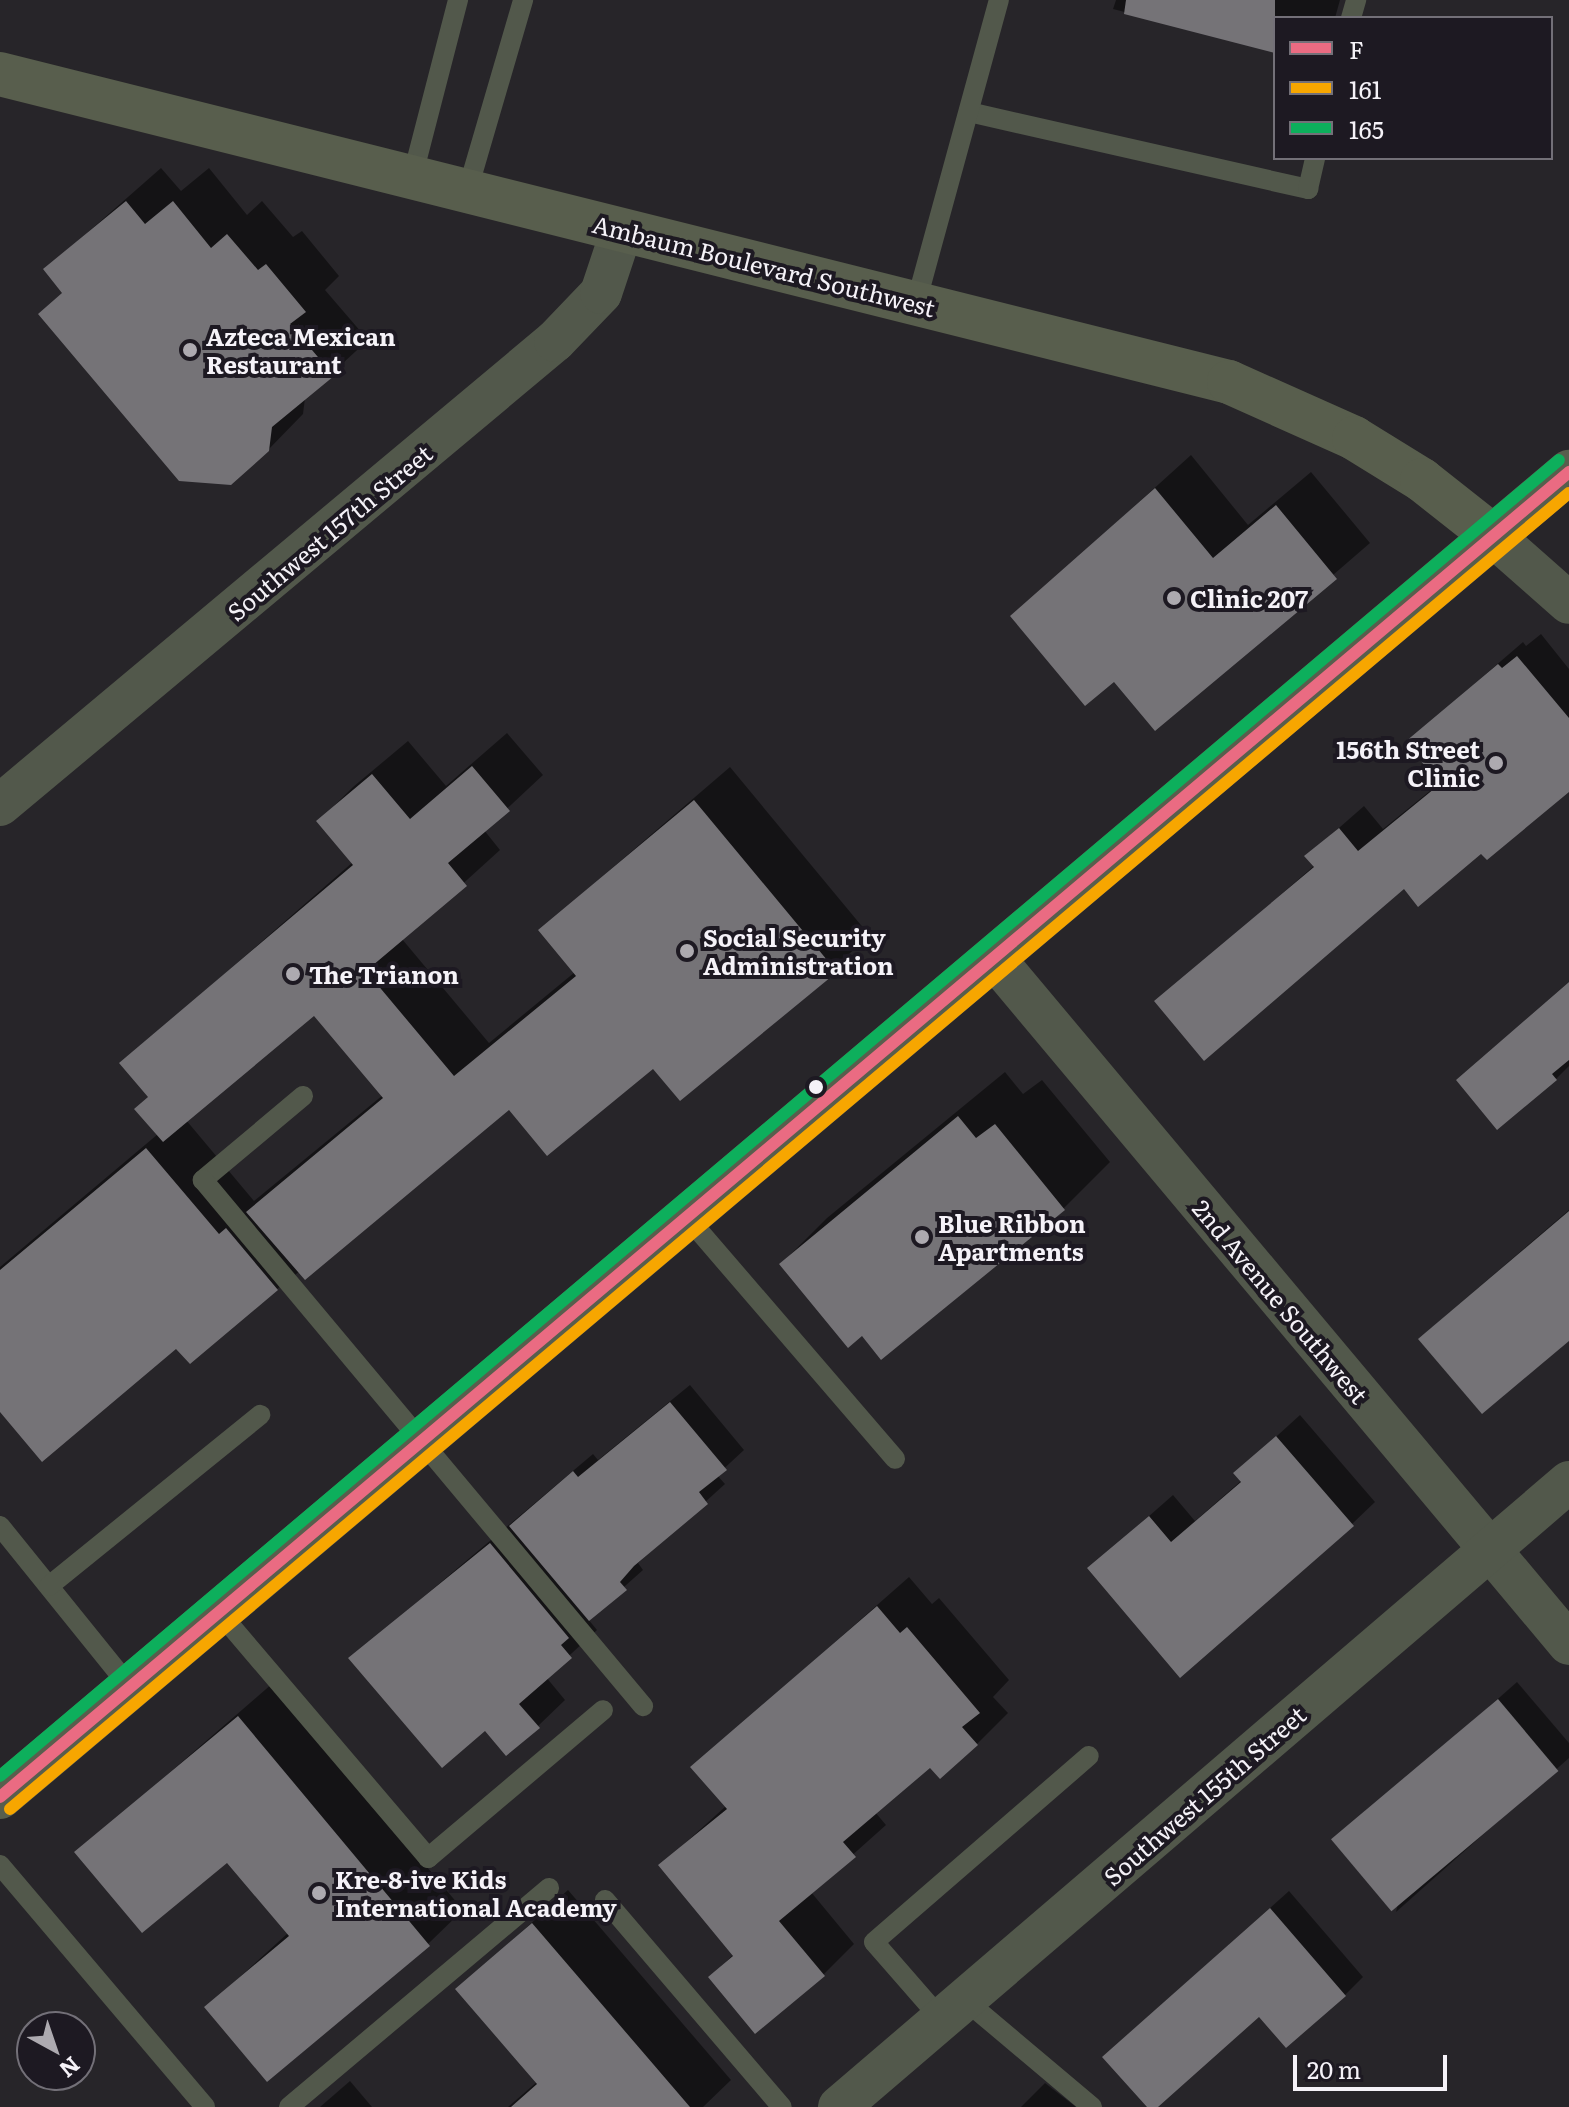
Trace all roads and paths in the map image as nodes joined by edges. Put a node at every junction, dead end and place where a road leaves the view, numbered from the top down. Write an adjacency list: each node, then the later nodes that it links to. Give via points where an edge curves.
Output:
1 (458, 0): 7 (lane)
2 (523, 0): 8 (lane)
3 (999, 0): 5 (lane)
4 (0, 74): 7 (main road, Ambaum Boulevard Southwest)
5 (969, 112): 6 (lane, via 1308,189); 10 (lane)
6 (1315, 160)
7 (412, 178): 8 (main road, Ambaum Boulevard Southwest)
8 (467, 192): 9 (main road, Ambaum Boulevard Southwest)
9 (622, 230): 10 (main road, Ambaum Boulevard Southwest); 14 (street, Southwest 157th Street, via 601,293 555,341)
10 (916, 303): 12 (main road, Ambaum Boulevard Southwest, via 1178,368 1271,399 1354,438 1422,480)
11 (1569, 472): 12 (main road)
12 (1493, 536): 13 (street); 15 (main road)
13 (1569, 603)
14 (0, 805)
15 (994, 958): 17 (main road); 23 (street, 2nd Avenue Southwest)
16 (303, 1096): 19 (lane, via 203,1180)
17 (687, 1217): 19 (main road); 20 (lane)
18 (260, 1415): 24 (lane)
19 (423, 1440): 25 (main road); 28 (lane)
20 (895, 1459)
21 (1569, 1482): 23 (street, Southwest 155th Street)
22 (0, 1526): 24 (lane)
23 (1491, 1550): 26 (street, 2nd Avenue Southwest); 35 (street, Southwest 155th Street)
24 (49, 1586): 27 (lane)
25 (219, 1612): 27 (main road); 29 (lane, via 428,1858)
26 (1569, 1644)
27 (130, 1687): 31 (main road)
28 (643, 1706)
29 (603, 1710)
30 (1089, 1756): 35 (lane, via 874,1942)
31 (0, 1797)
32 (0, 1865): 36 (lane)
33 (549, 1888): 37 (lane)
34 (605, 1900): 38 (lane)
35 (953, 2010): 39 (street, Southwest 155th Street); 40 (lane)
36 (205, 2107)
37 (289, 2107)
38 (782, 2107)
39 (839, 2107)
40 (1092, 2107)

